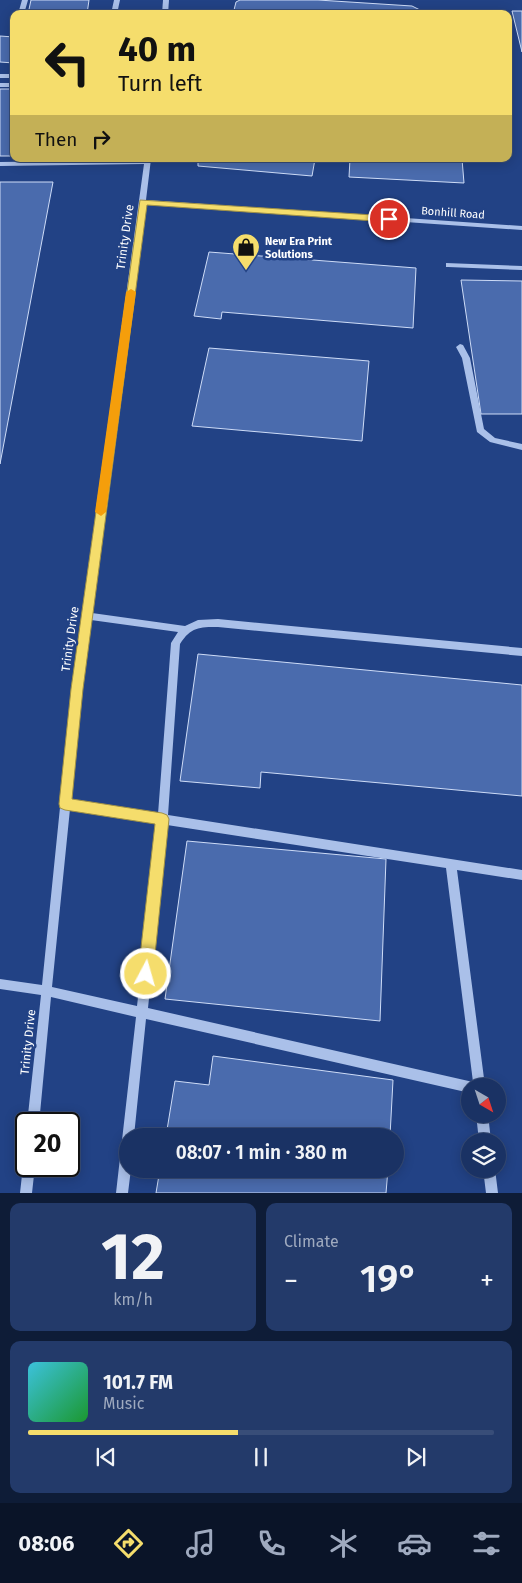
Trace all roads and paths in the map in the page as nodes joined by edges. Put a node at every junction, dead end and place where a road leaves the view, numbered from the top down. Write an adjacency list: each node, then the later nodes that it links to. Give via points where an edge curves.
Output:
1 (57, 162): 3 (street)
2 (148, 162): 4 (street, Trinity Drive)
3 (0, 164)
4 (143, 202): 5 (street, Bonhill Road); 10 (street, Trinity Drive)
5 (522, 228)
6 (448, 265): 7 (street)
7 (522, 268)
8 (460, 347): 9 (street, via 466,358 480,430 493,440)
9 (522, 447)
10 (87, 616): 11 (street); 13 (street, Trinity Drive)
11 (184, 630): 12 (street, via 194,624 218,623); 14 (street, via 176,643)
12 (522, 652)
13 (65, 804): 14 (street); 18 (street, Trinity Drive)
14 (162, 819): 15 (street); 19 (street)
15 (451, 864): 16 (street); 20 (street)
16 (522, 875)
17 (0, 984): 18 (street)
18 (46, 991): 19 (street); 22 (street, Trinity Drive)
19 (141, 1013): 21 (street); 23 (street)
20 (478, 1078)
21 (461, 1085)
22 (34, 1112)
23 (129, 1128)
24 (28, 1177): 27 (street)
25 (124, 1178): 28 (street)
26 (490, 1178): 29 (street)
27 (26, 1193)
28 (122, 1193)
29 (492, 1193)

